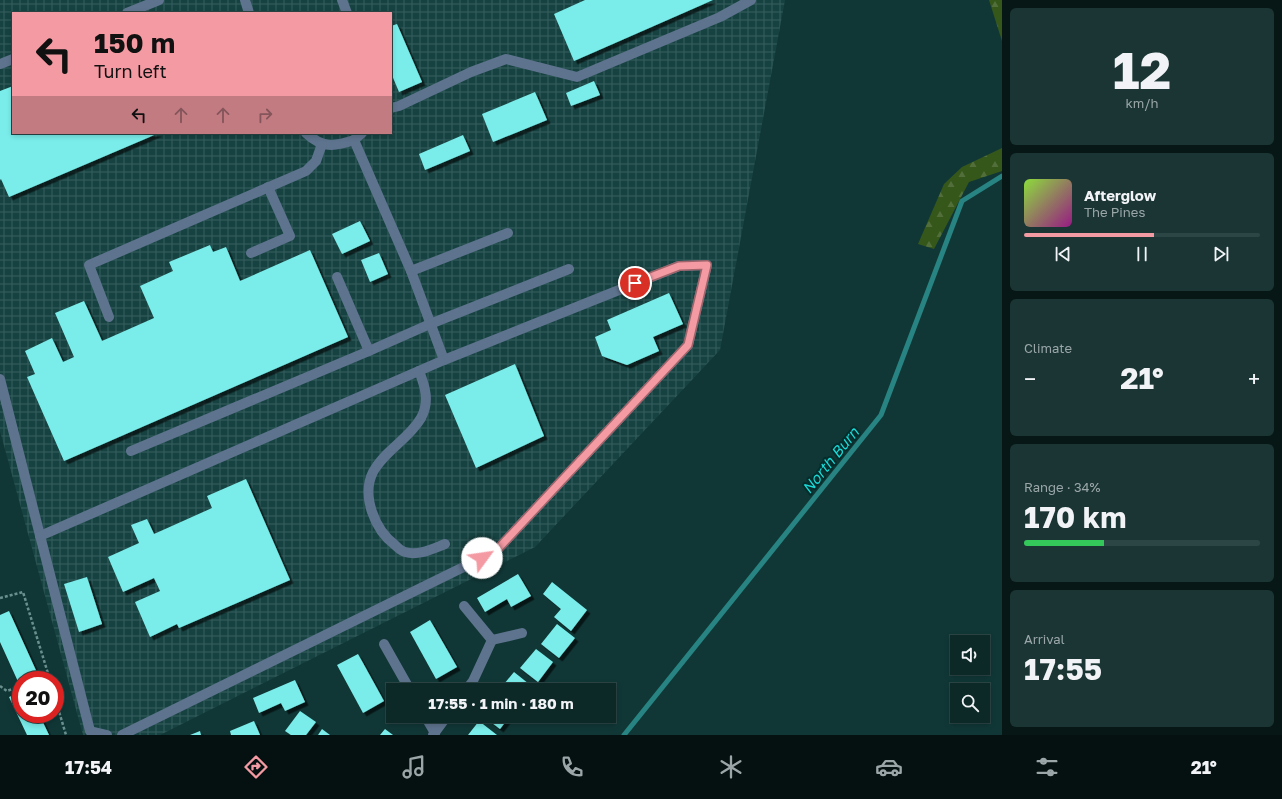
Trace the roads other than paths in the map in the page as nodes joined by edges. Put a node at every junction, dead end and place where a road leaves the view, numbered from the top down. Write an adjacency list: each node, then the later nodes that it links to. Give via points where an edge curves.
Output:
1 (159, 0): 5 (street)
2 (245, 0): 6 (street)
3 (342, 0): 7 (street)
4 (751, 0): 10 (street, via 720,17 577,77 506,59)
5 (129, 12)
6 (249, 12)
7 (347, 12)
8 (12, 59): 9 (street)
9 (0, 64)
10 (392, 108)
11 (307, 134): 14 (street)
12 (361, 134): 13 (street)
13 (354, 140): 14 (street, via 337,146); 19 (street)
14 (322, 144): 15 (street, via 316,161 306,171)
15 (268, 187): 17 (street, via 290,236); 21 (street, via 89,265)
16 (508, 233): 19 (street)
17 (251, 253)
18 (569, 269): 22 (street)
19 (411, 272): 22 (street)
20 (337, 277): 23 (street)
21 (109, 317)
22 (430, 324): 23 (street); 24 (street)
23 (370, 351): 27 (street)
24 (444, 360): 25 (street); 40 (street, via 679,266 707,265 688,345 496,551)
25 (419, 371): 28 (street); 29 (street, via 426,391 426,403 421,417 405,439 374,471 369,481 369,500 374,518 386,539 403,552 420,553)
26 (0, 379): 28 (street)
27 (131, 451)
28 (40, 536): 39 (street, via 90,731)
29 (445, 544)
30 (464, 606): 32 (street)
31 (522, 633): 32 (street)
32 (492, 640): 35 (street)
33 (384, 644): 34 (street)
34 (406, 683)
35 (471, 683)
36 (428, 723): 38 (street)
37 (442, 723): 38 (street)
38 (434, 734)
39 (107, 735)
40 (122, 735)

